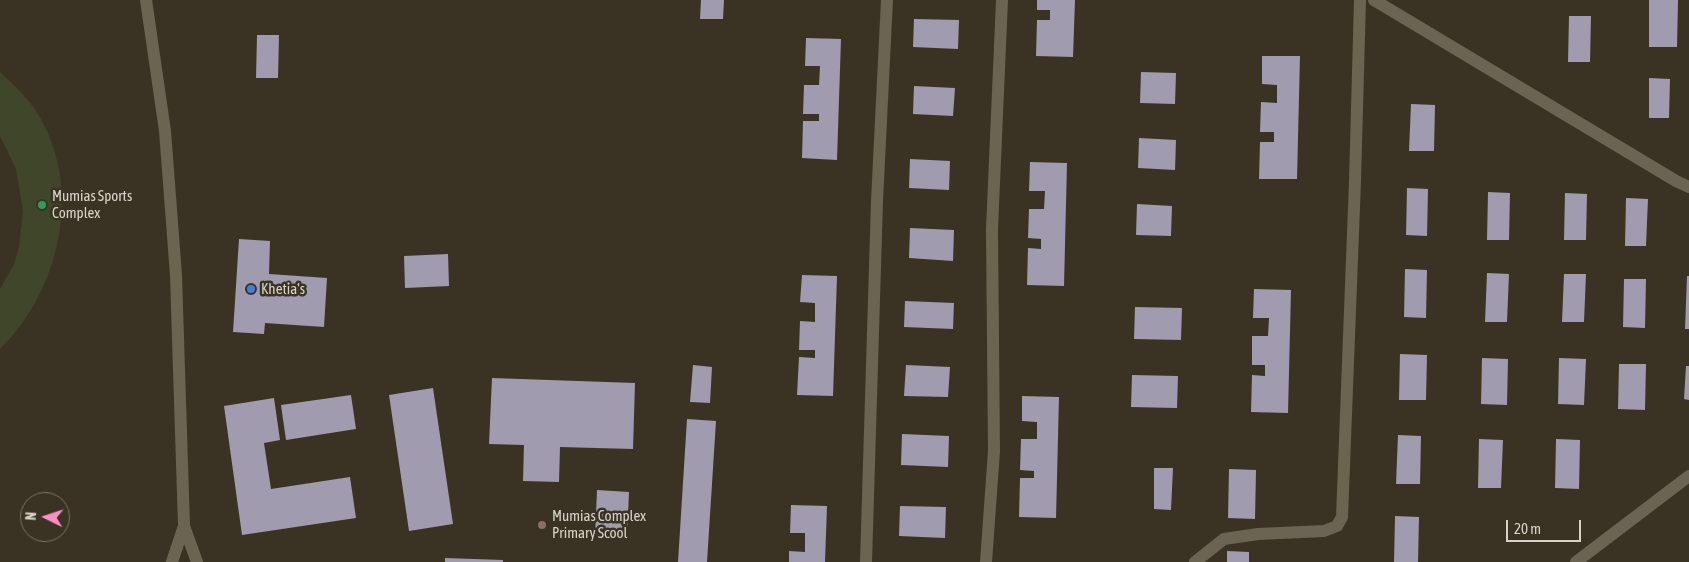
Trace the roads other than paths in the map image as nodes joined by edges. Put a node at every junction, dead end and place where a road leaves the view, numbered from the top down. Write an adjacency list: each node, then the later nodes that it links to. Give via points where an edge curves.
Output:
1 (146, 0): 8 (street, via 165,131 176,275)
2 (887, 0): 11 (street)
3 (1002, 0): 12 (street, via 992,230 994,451)
4 (1360, 0): 13 (street, via 1342,517 1337,526 1324,531 1224,539)
5 (1374, 0): 6 (street)
6 (1689, 187)
7 (1689, 476): 14 (street)
8 (184, 526): 9 (street); 10 (street)
9 (172, 562)
10 (197, 562)
11 (866, 562)
12 (986, 562)
13 (1195, 562)
14 (1576, 562)

